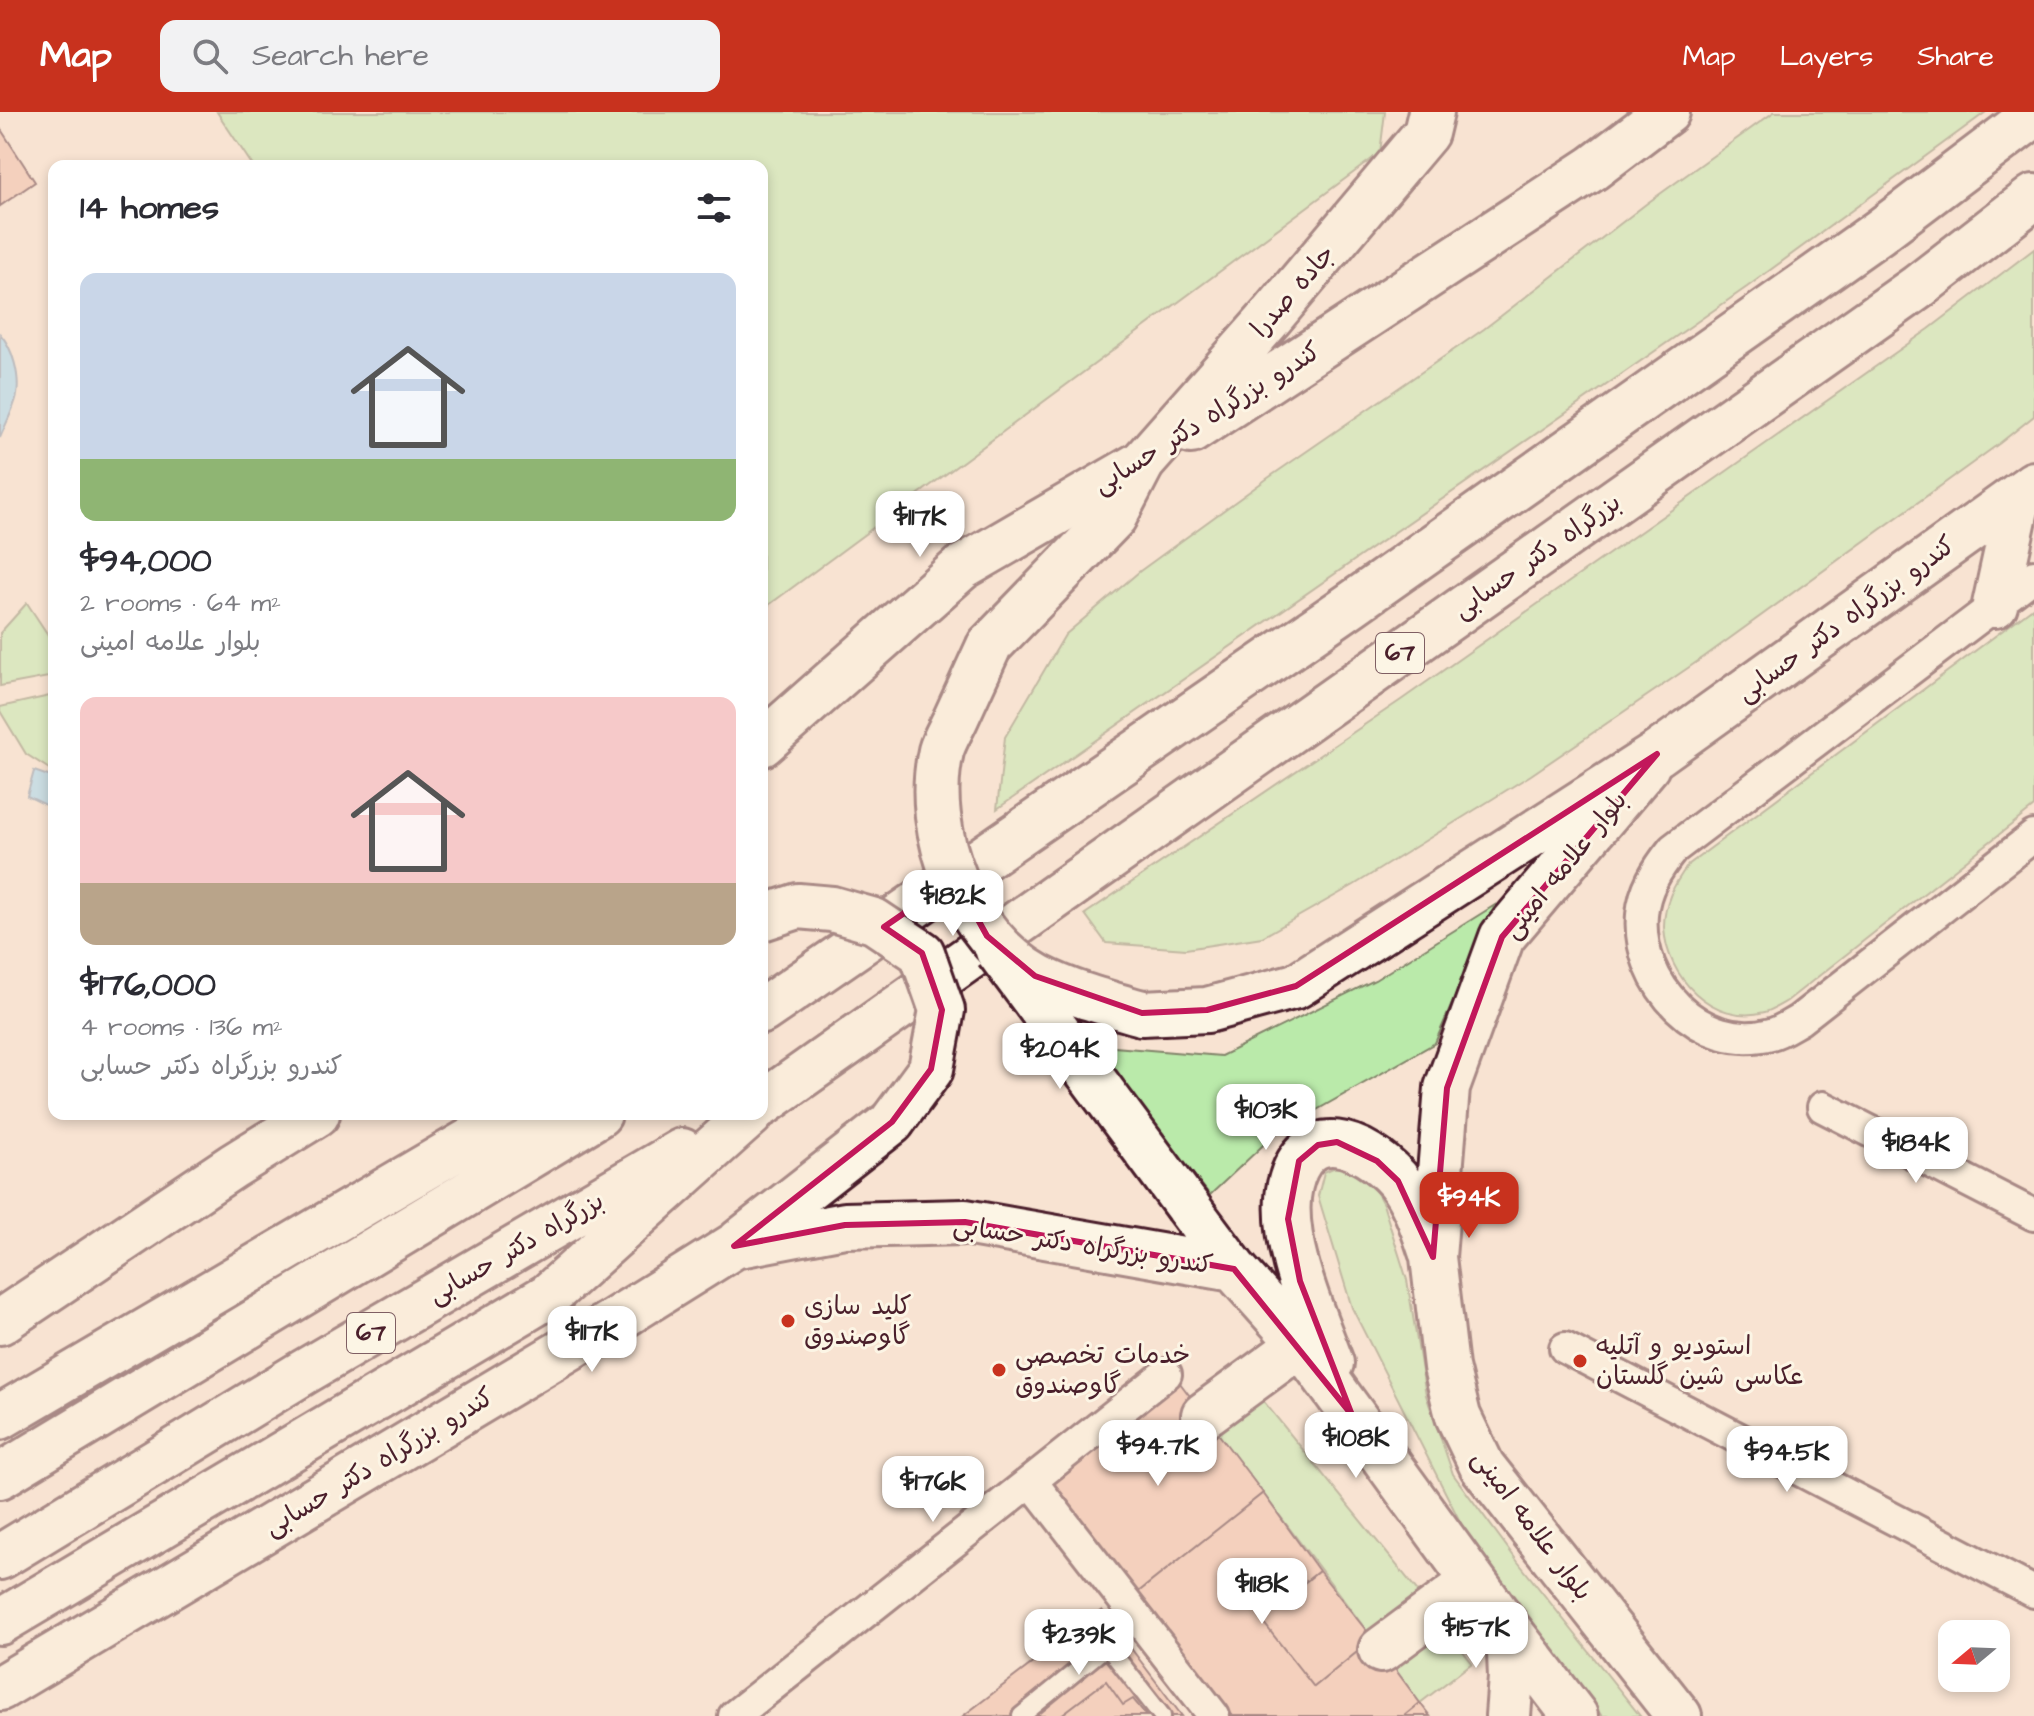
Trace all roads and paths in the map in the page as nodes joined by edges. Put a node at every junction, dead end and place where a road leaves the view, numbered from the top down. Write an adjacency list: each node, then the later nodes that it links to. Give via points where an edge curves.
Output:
1 (1431, 112): 5 (main road, جاده صدرا, via 1426,133)
2 (1667, 112): 5 (main road, کندرو بزرگراه دکتر حسابی, via 1593,168)
3 (2034, 115): 14 (main road, 67, via 1867,241 1429,550)
4 (2034, 197): 15 (main road, بزرگراه دکتر حسابی / 67, via 1892,305)
5 (1142, 463): 9 (main road, کندرو بزرگراه دکتر حسابی, via 961,568); 13 (main road, bridge, via 1114,517 989,646 941,749 935,791 941,833 958,890)
6 (2027, 489): 8 (main road); 10 (main road, کندرو بزرگراه دکتر حسابی)
7 (2034, 576): 8 (street)
8 (1995, 605): 11 (street, via 1673,849 1647,889 1642,913 1645,949 1661,987 1686,1017 1723,1035 1772,1034 1799,1020)
9 (768, 739)
10 (1657, 754): 13 (main road, bridge, via 1296,986 1207,1010 1142,1013 1035,976); 24 (main road, بلوار علامه امینی, via 1502,937 1447,1088)
11 (2034, 836)
12 (768, 916): 23 (main road, bridge, via 798,906 874,921 922,953 942,1010 931,1069 892,1122)
13 (987, 936): 25 (main road, bridge)
14 (768, 1007)
15 (768, 1100)
16 (1823, 1107): 22 (street)
17 (307, 1120): 26 (main road)
18 (519, 1120): 32 (main road, via 475,1138)
19 (589, 1120): 33 (main road)
20 (738, 1120): 35 (main road, بزرگراه دکتر حسابی / 67, via 304,1372)
21 (741, 1120): 38 (main road, via 548,1296)
22 (2034, 1215)
23 (734, 1246): 25 (main road, کندرو بزرگراه دکتر حسابی, via 845,1225 965,1222); 41 (main road, کندرو بزرگراه دکتر حسابی)
24 (1433, 1257): 31 (main road, via 1412,1204 1377,1161 1357,1147 1337,1142 1318,1145 1299,1161 1289,1186 1288,1219 1300,1281); 48 (main road, بلوار علامه امینی, via 1446,1367 1458,1416 1482,1466)
25 (1234, 1269): 27 (main road)
26 (0, 1322)
27 (1301, 1344): 30 (main road); 31 (main road)
28 (1565, 1348): 37 (street)
29 (1166, 1374): 34 (street)
30 (1204, 1415)
31 (1352, 1415): 36 (main road)
32 (0, 1417)
33 (0, 1476)
34 (1031, 1481): 42 (street); 45 (street)
35 (0, 1557)
36 (1473, 1582): 39 (main road); 40 (main road)
37 (2034, 1592)
38 (0, 1622)
39 (1509, 1630): 46 (main road); 47 (main road)
40 (1381, 1650)
41 (0, 1688)
42 (734, 1716)
43 (1021, 1716): 44 (lane, via 1107,1646)
44 (1162, 1716)
45 (1214, 1716)
46 (1508, 1716)
47 (1575, 1716)
48 (1679, 1716)

